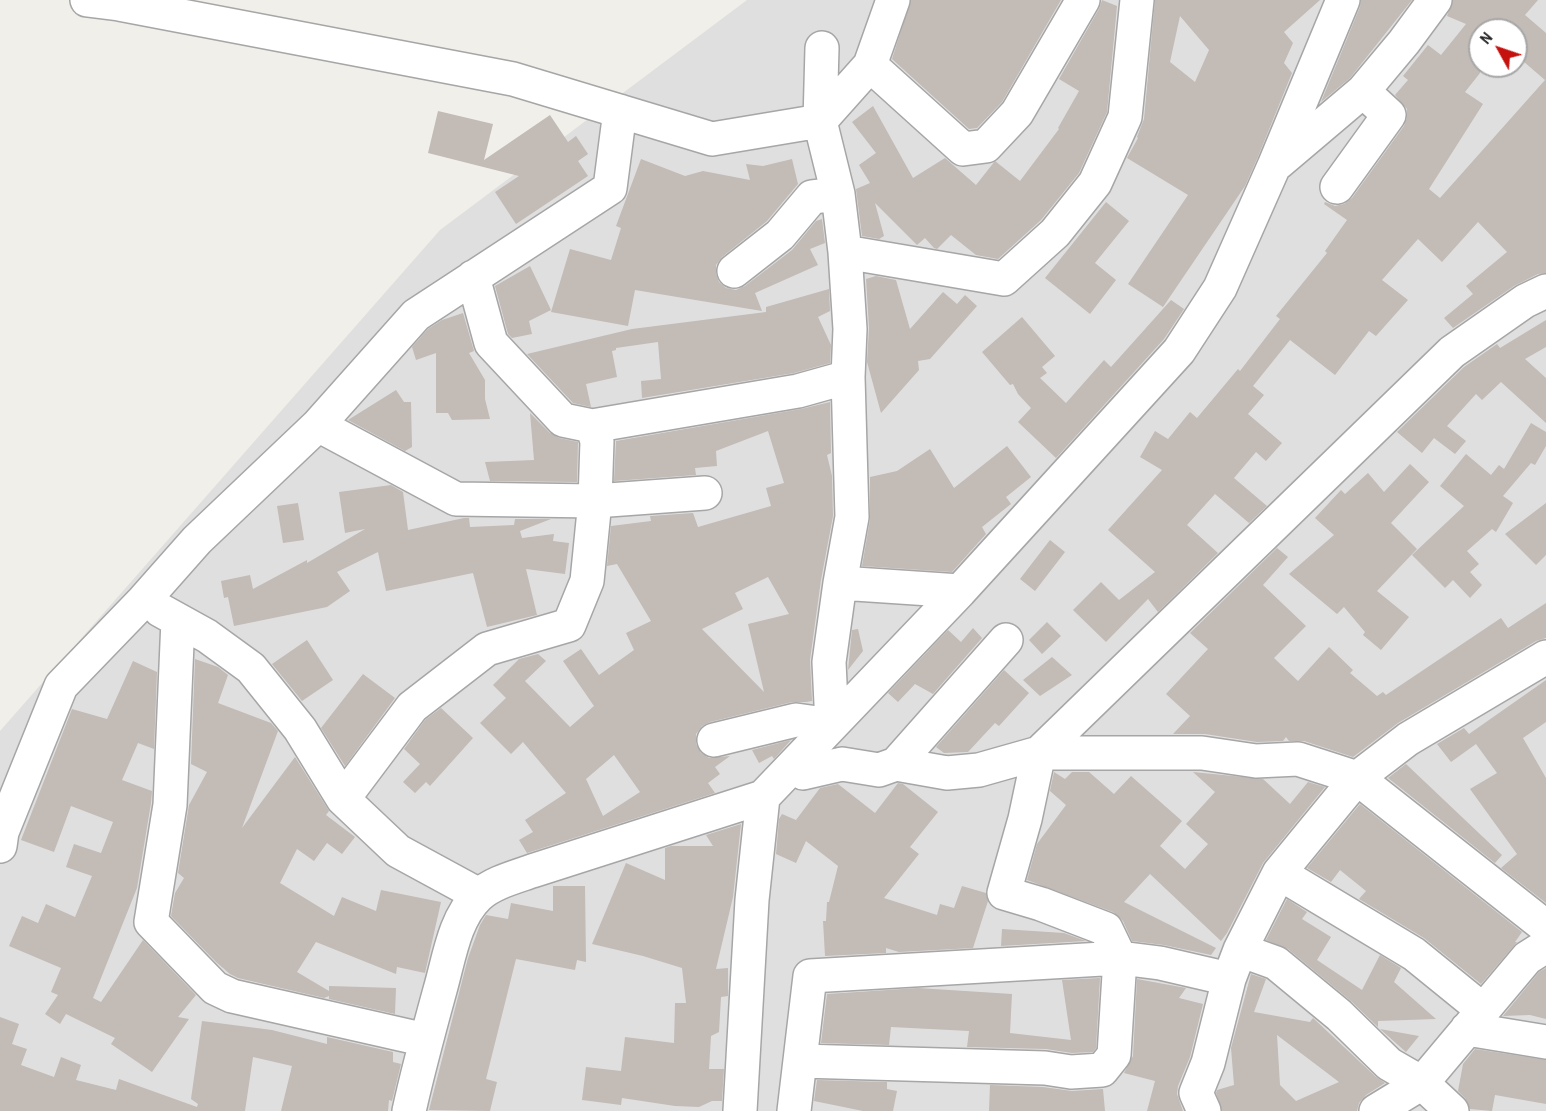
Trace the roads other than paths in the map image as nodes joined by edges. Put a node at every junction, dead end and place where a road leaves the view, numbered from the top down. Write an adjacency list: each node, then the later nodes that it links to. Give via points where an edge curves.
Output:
1 (87, 0): 10 (street, via 513,79)
2 (893, 0): 8 (street)
3 (1083, 0): 8 (street, via 1017,113 986,146 963,149)
4 (1137, 0): 15 (street, via 1125,117 1095,183 1055,233 1004,279)
5 (1343, 0): 12 (street)
6 (1435, 0): 9 (street)
7 (822, 48): 11 (street)
8 (870, 65): 11 (street)
9 (1363, 91): 12 (street); 13 (street, via 1389,115)
10 (620, 111): 11 (street, via 712,139); 17 (street, via 610,188)
11 (820, 121): 14 (street)
12 (1274, 166): 25 (street, via 1220,288 1179,351)
13 (1337, 187)
14 (838, 194): 15 (street); 16 (street, via 812,197 780,235)
15 (845, 252): 19 (street, via 850,329)
16 (734, 271)
17 (474, 277): 20 (street, via 416,315); 21 (street, via 491,343 563,420)
18 (1546, 291): 32 (street, via 1525,301 1452,352)
19 (848, 377): 21 (street, via 798,391); 24 (street, via 852,517)
20 (318, 425): 23 (street, via 456,499); 26 (street, via 197,540)
21 (592, 426): 23 (street, via 597,441)
22 (705, 494): 23 (street)
23 (595, 501): 37 (street, via 587,581 569,625 487,649 431,692 412,707)
24 (840, 583): 25 (street); 30 (street, via 830,662)
25 (960, 591): 30 (street)
26 (143, 601): 27 (street); 38 (street, via 61,686 2,832)
27 (178, 620): 37 (street, via 251,668 300,729); 46 (street, via 170,805 151,922 215,988 232,996)
28 (1006, 640): 33 (street)
29 (1546, 657): 35 (street, via 1408,739)
30 (832, 724): 31 (street, via 796,720); 34 (street)
31 (714, 740)
32 (1039, 753): 33 (street, via 979,770 947,773); 35 (street, via 1202,753 1256,761 1298,759); 43 (street, via 1004,893 1106,930)
33 (896, 764): 34 (street, via 879,770 842,764 803,773)
34 (793, 766): 36 (street)
35 (1357, 778): 39 (street); 41 (street)
36 (763, 797): 40 (street, via 532,871); 51 (street, via 752,900)
37 (343, 799): 40 (street, via 398,852)
38 (0, 846)
39 (1279, 873): 44 (street); 45 (street, via 1414,954)
40 (479, 895): 46 (street, via 465,912 456,933)
41 (1546, 927)
42 (1546, 946): 45 (street, via 1527,958)
43 (1120, 958): 44 (street); 48 (street, via 810,976); 48 (street, via 1114,1055 1102,1070)
44 (1234, 965): 49 (street, via 1276,963 1339,1015 1389,1064); 53 (street, via 1196,1093)
45 (1475, 1019): 47 (street); 49 (street)
46 (426, 1040): 50 (street)
47 (1546, 1042)
48 (801, 1061): 52 (street)
49 (1422, 1083): 54 (street); 55 (street)
50 (409, 1111)
51 (740, 1111)
52 (794, 1111)
53 (1204, 1111)
54 (1376, 1111)
55 (1452, 1111)

